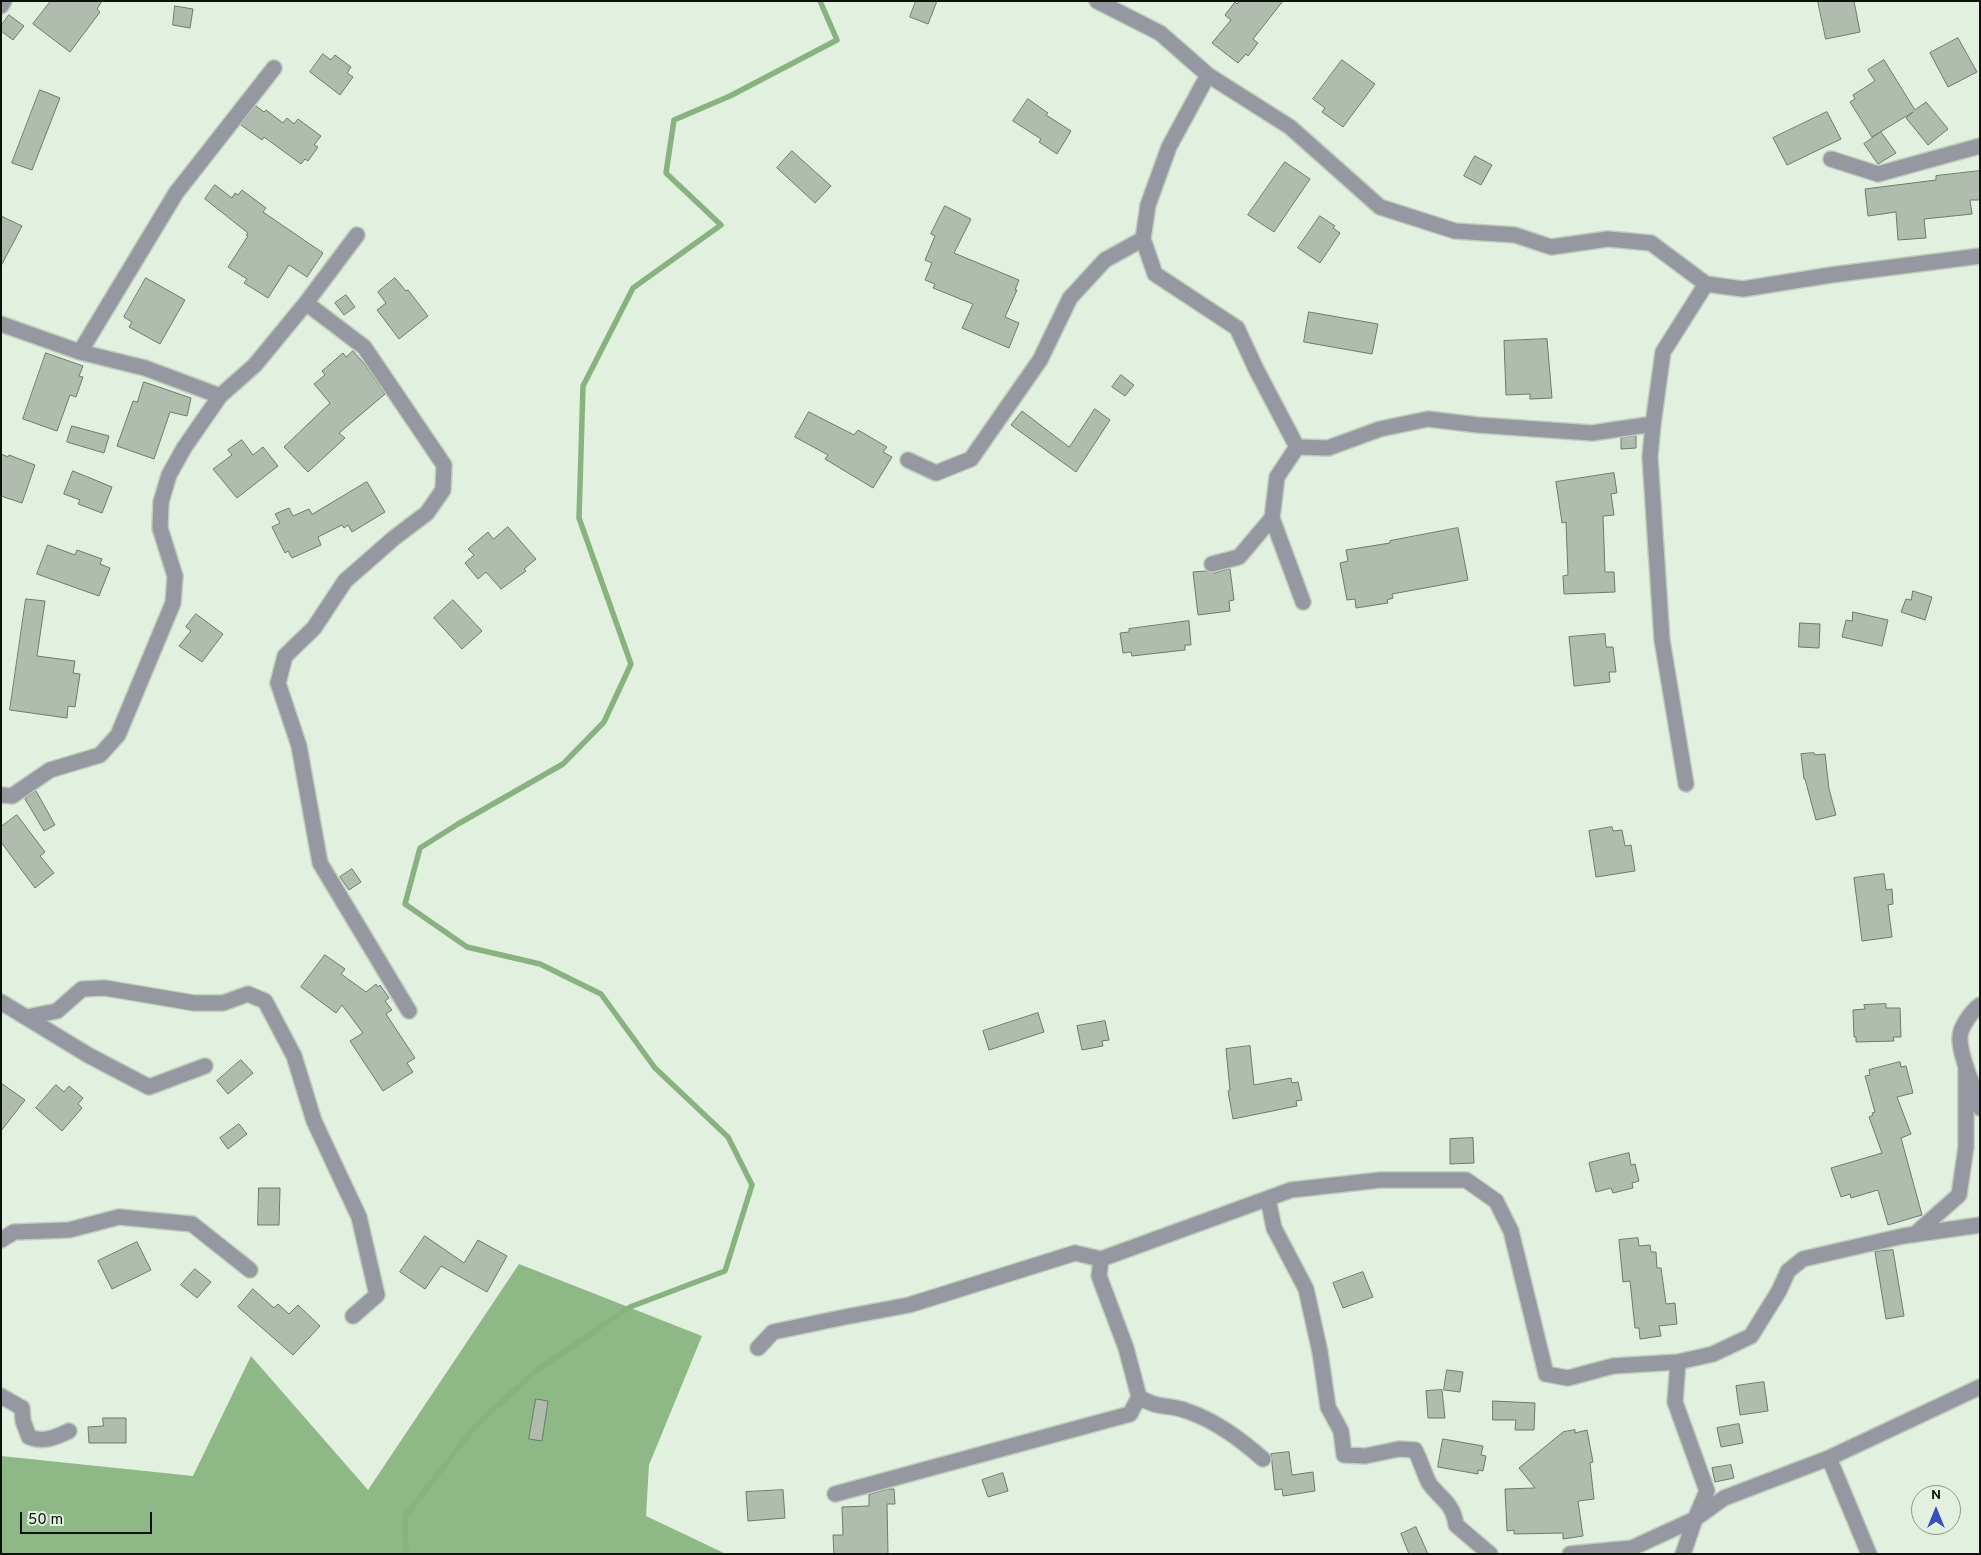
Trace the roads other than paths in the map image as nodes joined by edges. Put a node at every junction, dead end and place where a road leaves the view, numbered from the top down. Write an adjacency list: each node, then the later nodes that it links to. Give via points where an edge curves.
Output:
1 (4, 1): 3 (street)
2 (1097, 1): 5 (street, via 1160,33)
3 (1, 6)
4 (274, 68): 14 (street, via 176,194)
5 (1208, 75): 9 (street, via 1169,147 1148,205); 11 (street, via 1290,127 1380,207 1455,230 1515,235 1551,247 1608,239 1650,243)
6 (1980, 146): 7 (street, via 1878,174)
7 (1830, 159)
8 (357, 235): 12 (street)
9 (1142, 239): 17 (street, via 1155,274 1237,328); 18 (street, via 1105,260 1070,298 1040,360 971,459 936,473)
10 (1980, 256): 11 (street, via 1743,289)
11 (1706, 284): 16 (street, via 1664,352)
12 (306, 303): 15 (street, via 255,365); 26 (street, via 364,347 444,465 443,490 427,513 345,581 314,628 285,656 278,683 299,746 320,863)
13 (1, 324): 14 (street)
14 (80, 352): 15 (street, via 146,368)
15 (220, 396): 23 (street, via 169,475 161,502 160,528 175,576 173,603 118,735 100,755 50,770 12,796)
16 (1653, 424): 17 (street, via 1592,433 1428,419 1380,429 1328,448); 22 (street, via 1650,457 1662,640)
17 (1297, 447): 19 (street, via 1277,477)
18 (908, 460)
19 (1272, 518): 20 (street, via 1239,557); 21 (street)
20 (1212, 564)
21 (1302, 602)
22 (1686, 784)
23 (1, 795)
24 (1, 1002): 27 (street)
25 (1980, 1005): 29 (street, via 1971,1012 1959,1036)
26 (409, 1011)
27 (27, 1017): 28 (street, via 88,1055 149,1087); 37 (street, via 57,1011 82,990 105,988 194,1003 223,1003 248,994 265,1001 294,1056 314,1120 359,1217 377,1295)
28 (205, 1066)
29 (1966, 1066): 30 (street); 33 (street, via 1966,1147 1959,1195)
30 (1980, 1108)
31 (1268, 1199): 35 (street); 39 (street, via 1291,1190 1380,1180 1466,1180 1496,1201 1511,1231 1546,1374 1568,1378 1613,1366); 48 (street, via 1274,1228 1306,1289 1328,1407 1341,1430 1344,1455 1366,1456 1399,1449 1416,1450 1429,1482 1446,1500 1456,1525)
32 (1980, 1225): 33 (street)
33 (1915, 1234): 39 (street, via 1803,1259 1788,1271 1751,1336 1713,1354)
34 (1, 1240): 36 (street, via 14,1232 69,1230 119,1217 192,1224)
35 (1101, 1260): 38 (street, via 1075,1253 909,1305 773,1332); 42 (street, via 1099,1276 1126,1348)
36 (250, 1270)
37 (352, 1316)
38 (758, 1348)
39 (1678, 1362): 47 (street, via 1675,1402 1707,1491)
40 (1980, 1387): 44 (street)
41 (1, 1396): 43 (street, via 22,1408 29,1437 38,1441)
42 (1139, 1397): 45 (street, via 1151,1405 1187,1410 1234,1434); 46 (street, via 1130,1414)
43 (69, 1430)
44 (1829, 1458): 47 (street, via 1724,1498); 51 (street)
45 (1262, 1459)
46 (835, 1494)
47 (1695, 1519): 49 (street, via 1632,1548); 50 (street)
48 (1490, 1554)
49 (1571, 1554)
50 (1683, 1554)
51 (1869, 1554)

